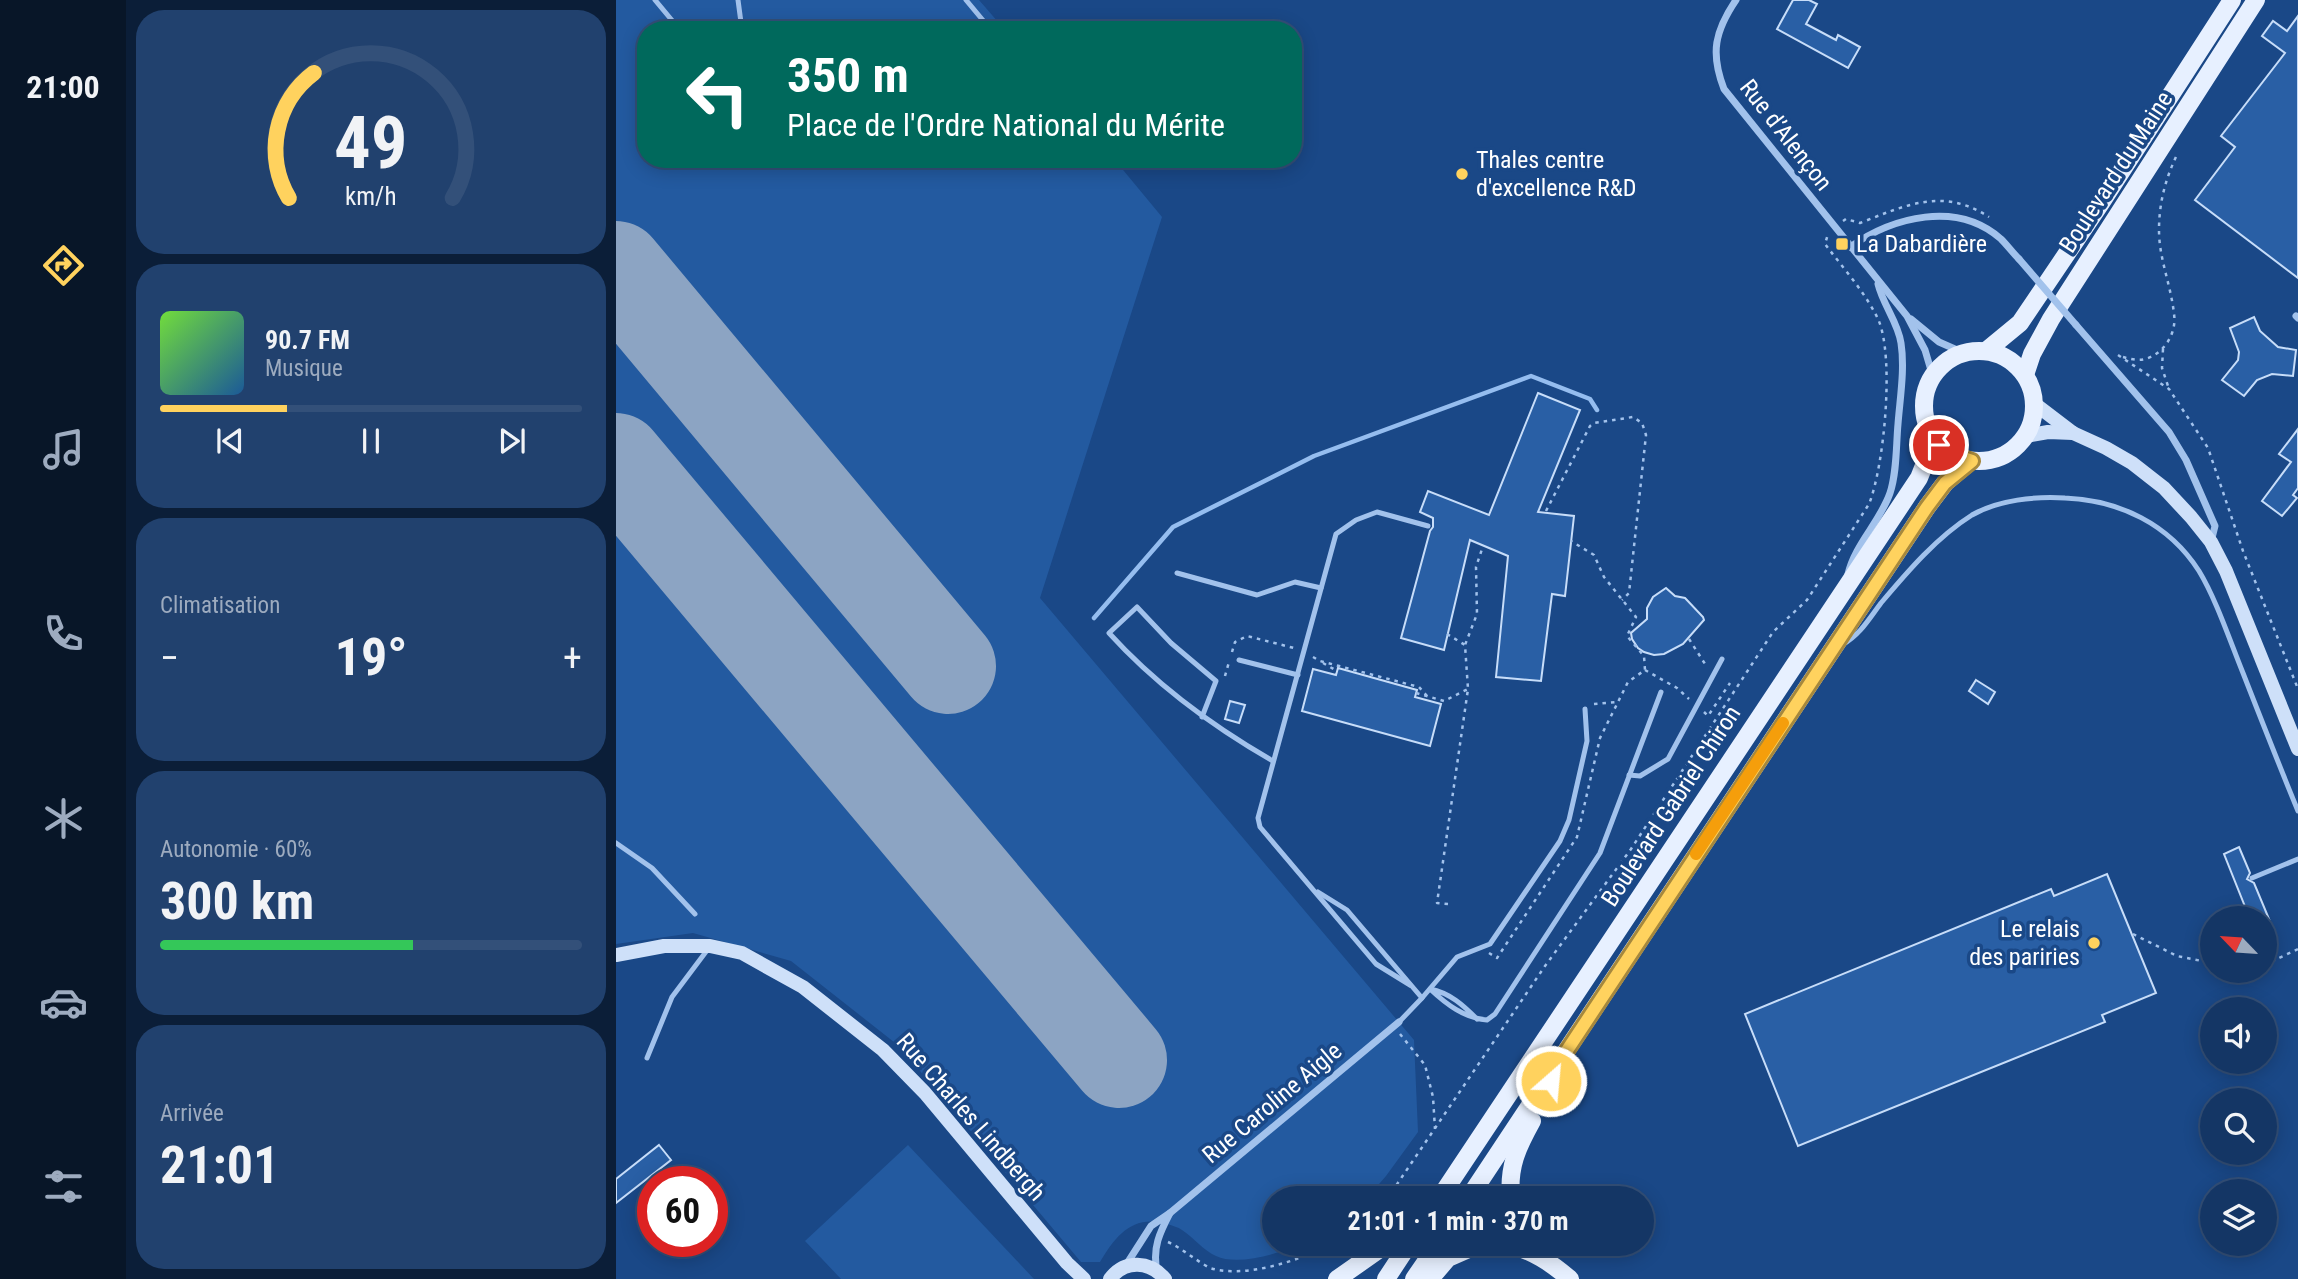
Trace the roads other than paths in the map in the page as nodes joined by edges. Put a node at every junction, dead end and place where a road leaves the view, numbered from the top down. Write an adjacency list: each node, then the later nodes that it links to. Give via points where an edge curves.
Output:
1 (655, 0): 7 (lane)
2 (738, 0): 8 (lane)
3 (966, 0): 9 (lane)
4 (1736, 0): 10 (street, Rue d’Alençon, via 1715,47 1724,89)
5 (2232, 0): 13 (main road, Boulevard du Maine, via 2026,315)
6 (2256, 0): 15 (main road, Boulevard du Maine, via 2051,319)
7 (672, 21)
8 (741, 21)
9 (984, 21)
10 (1850, 247): 11 (street, Rue d’Alençon); 23 (street, bridge, via 1901,221 1933,215 1954,217 2000,239 2169,432 2214,526)
11 (1877, 280): 12 (street, Rue d’Alençon); 25 (street, via 1901,342 1894,478 1886,504 1851,562)
12 (1907, 317): 14 (street, via 1939,342); 16 (street)
13 (1986, 351): 14 (main road); 15 (main road, via 2001,355)
14 (1964, 354): 16 (main road)
15 (2025, 375): 17 (main road)
16 (1933, 377): 19 (main road, via 1924,406)
17 (2035, 404): 18 (street); 20 (main road)
18 (2073, 433): 20 (street); 23 (street, via 2106,447 2148,475)
19 (1932, 435): 21 (main road, via 1949,453); 25 (main road, Boulevard Gabriel Chiron, via 1919,478)
20 (2026, 436): 21 (main road, via 2003,457)
21 (1972, 461): 27 (main road, Boulevard Gabriel Chiron, via 1945,483 1927,507)
22 (1428, 526): 26 (lane, via 1377,512 1356,520 1336,534)
23 (2211, 542): 34 (street)
24 (1177, 573): 26 (lane, via 1257,595 1295,583)
25 (1844, 587): 51 (main road, Boulevard Gabriel Chiron)
26 (1321, 589): 30 (lane)
27 (1830, 652): 37 (lane, via 1854,638 1922,558 1976,513 2004,503 2046,498 2081,498 2113,505 2160,529 2199,572); 50 (main road, Boulevard Gabriel Chiron)
28 (1722, 659): 36 (lane, via 1668,759 1640,776)
29 (1240, 660): 30 (lane)
30 (1298, 675): 35 (lane)
31 (1661, 692): 36 (lane)
32 (1585, 709): 46 (lane, via 1586,747 1560,841 1490,944 1457,957)
33 (1202, 717): 33 (lane, via 1216,681 1137,607 1110,633 1135,662); 35 (lane)
34 (2298, 749)
35 (1273, 761): 41 (lane, via 1258,818 1260,827)
36 (1629, 775): 46 (lane, via 1600,853 1503,1004 1487,1020 1477,1020 1444,992)
37 (2298, 810)
38 (616, 843): 42 (lane, via 652,868)
39 (2298, 859): 40 (lane)
40 (2252, 878)
41 (1312, 889): 45 (lane, via 1376,964); 45 (lane, via 1347,910)
42 (695, 914)
43 (710, 946): 44 (street, Rue Charles Lindbergh, via 664,946); 49 (lane, via 672,997); 65 (street, Rue Charles Lindbergh, via 741,953 803,987 883,1050)
44 (616, 955)
45 (1410, 985): 47 (lane)
46 (1430, 989): 47 (lane)
47 (1422, 998): 48 (lane)
48 (1396, 1024): 56 (street, Rue Caroline Aigle)
49 (647, 1058)
50 (1556, 1067): 54 (main road, Boulevard Gabriel Chiron); 55 (main road, via 1519,1145)
51 (1466, 1158): 52 (main road, via 1450,1167); 53 (main road, Boulevard Gabriel Chiron)
52 (1436, 1186)
53 (1448, 1186)
54 (1477, 1186)
55 (1511, 1186)
56 (1170, 1213): 63 (street, Rue Caroline Aigle, via 1151,1226); 64 (street, Rue Caroline Aigle, via 1157,1238 1155,1254)
57 (1370, 1256): 66 (main road)
58 (1401, 1256): 67 (main road)
59 (1429, 1256): 68 (main road)
60 (1453, 1256): 69 (main road)
61 (1538, 1256): 70 (main road)
62 (1556, 1256): 70 (main road)
63 (1116, 1273): 64 (street, Rue Charles Lindbergh, via 1142,1265); 65 (street, Rue Charles Lindbergh)
64 (1161, 1275)
65 (1081, 1276)
66 (1337, 1279)
67 (1386, 1279)
68 (1414, 1279)
69 (1430, 1279)
70 (1570, 1279)

